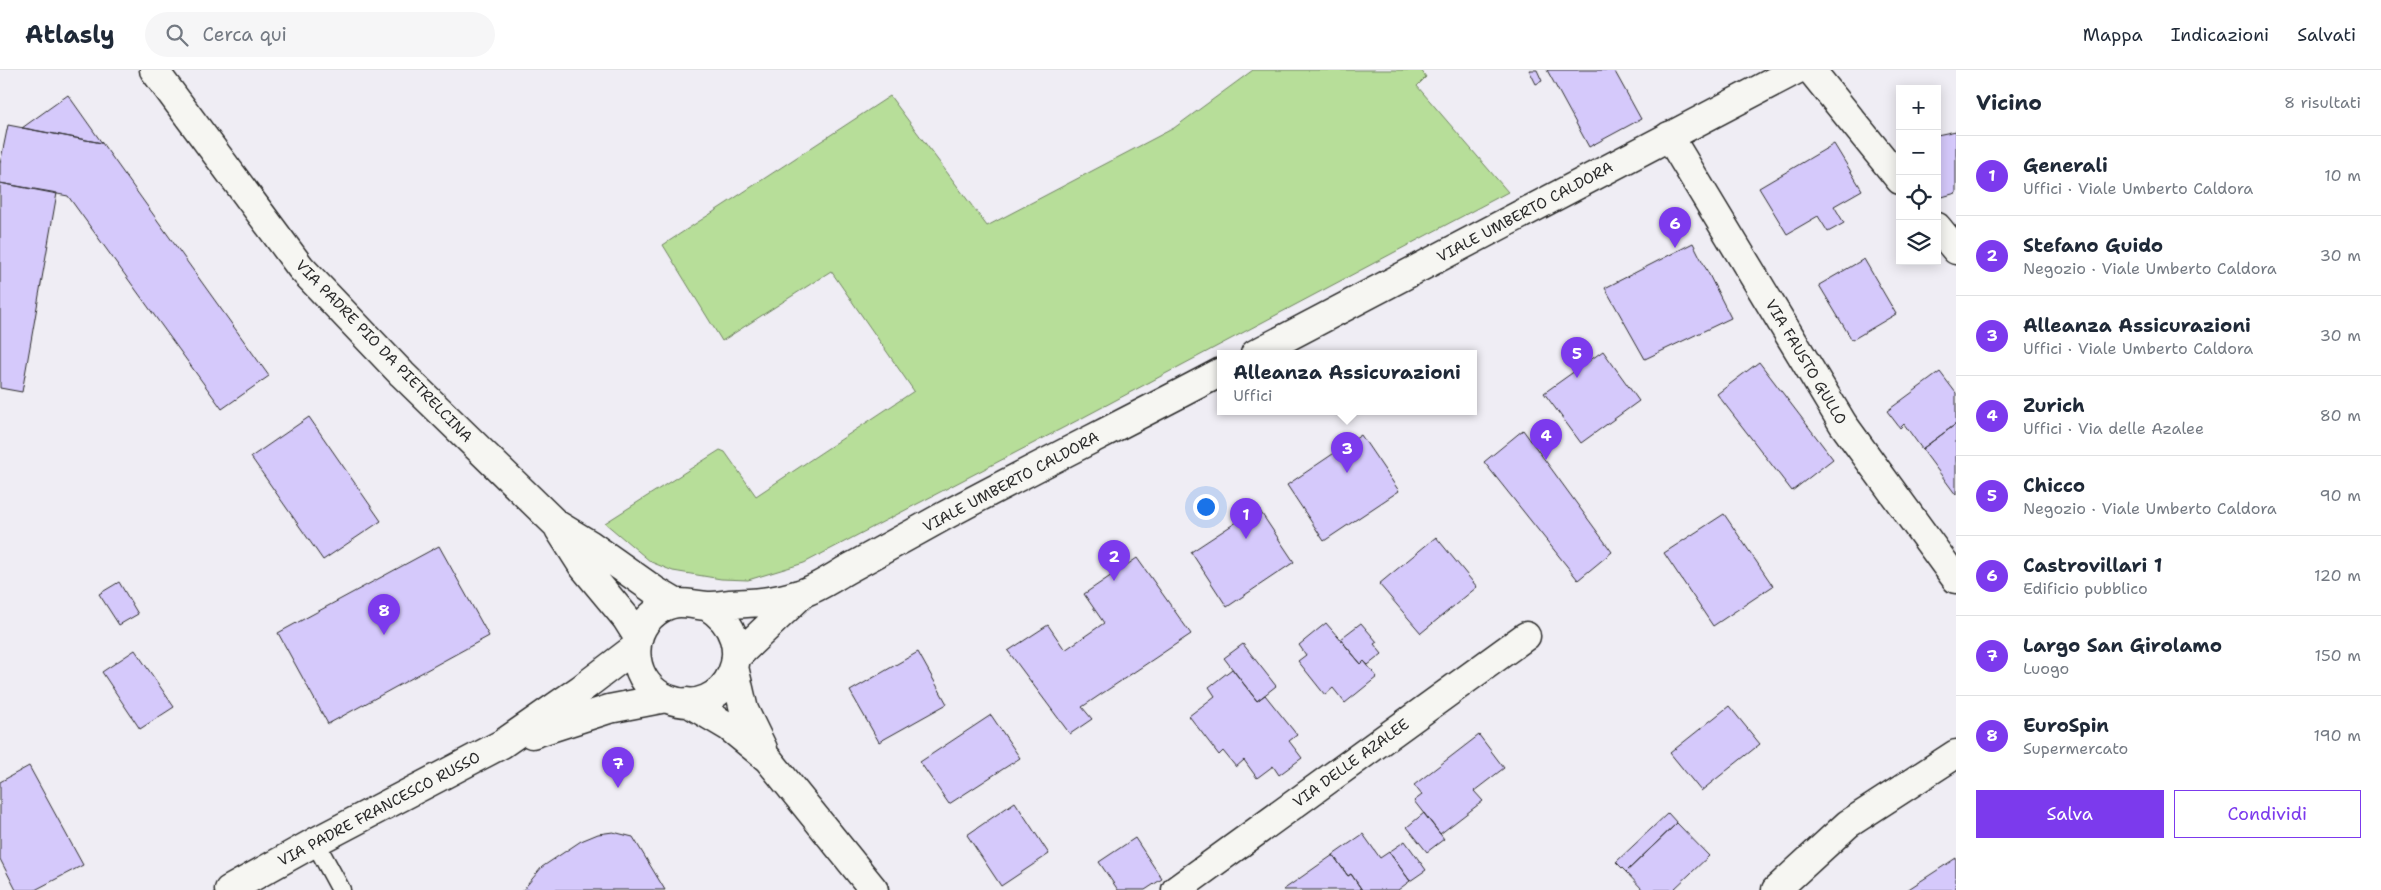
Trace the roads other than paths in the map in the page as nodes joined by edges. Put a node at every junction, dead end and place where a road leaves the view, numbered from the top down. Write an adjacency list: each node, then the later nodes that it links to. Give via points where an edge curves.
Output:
1 (154, 70): 9 (street, VIA PADRE PIO DA PIETRELCINA, via 301,268 402,374)
2 (1797, 71): 3 (street, VIALE UMBERTO CALDORA); 4 (street)
3 (1669, 136): 7 (street, VIALE UMBERTO CALDORA); 10 (street, VIA FAUSTO GULLO, via 1843,424)
4 (1896, 176)
5 (1941, 231): 6 (street)
6 (1956, 250)
7 (1263, 350)
8 (1217, 374): 11 (street, VIALE UMBERTO CALDORA, via 977,498)
9 (556, 524): 12 (street, VIA PADRE PIO DA PIETRELCINA); 15 (street, VIA PADRE PIO DA PIETRELCINA, via 582,565 626,618)
10 (1956, 579)
11 (802, 594): 13 (street, VIALE UMBERTO CALDORA, via 766,603); 16 (street, VIALE UMBERTO CALDORA)
12 (676, 603): 13 (street, via 696,602); 15 (street, via 657,611 642,627)
13 (706, 606): 16 (street, via 730,626 734,636)
14 (1526, 636): 25 (street, VIA DELLE AZALEE)
15 (637, 642): 17 (street, via 636,658 642,677 649,686); 18 (street, VIA PADRE FRANCESCO RUSSO, via 581,689)
16 (735, 662): 17 (street, via 724,685 707,698); 20 (street, via 744,710)
17 (676, 700): 18 (street, VIA PADRE FRANCESCO RUSSO, via 609,709); 20 (street, via 729,727)
18 (502, 744): 21 (street, VIA PADRE FRANCESCO RUSSO)
19 (1956, 754): 26 (street, via 1848,824)
20 (768, 760): 24 (street)
21 (315, 842): 22 (street, VIA PADRE FRANCESCO RUSSO); 23 (lane)
22 (229, 890)
23 (341, 890)
24 (874, 890)
25 (1176, 890)
26 (1776, 890)

